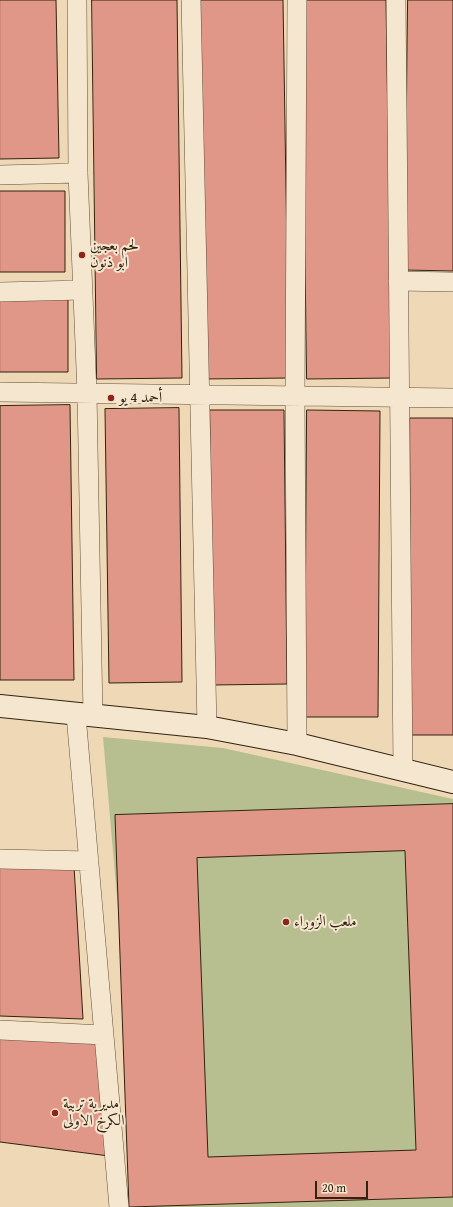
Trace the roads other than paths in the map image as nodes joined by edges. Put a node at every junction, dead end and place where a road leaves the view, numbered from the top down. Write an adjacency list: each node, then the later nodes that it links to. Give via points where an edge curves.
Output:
1 (77, 0): 5 (street)
2 (191, 0): 13 (street)
3 (297, 0): 14 (street)
4 (396, 0): 7 (street)
5 (78, 173): 6 (street); 9 (street)
6 (0, 175)
7 (398, 281): 8 (street); 15 (street)
8 (453, 282)
9 (83, 290): 10 (street); 12 (street)
10 (0, 292)
11 (0, 392): 12 (street)
12 (87, 393): 13 (street); 18 (street)
13 (198, 395): 14 (street); 19 (street)
14 (295, 396): 15 (street); 20 (street)
15 (399, 398): 16 (street); 21 (street)
16 (453, 398)
17 (0, 706): 18 (street)
18 (85, 715): 19 (street); 24 (street)
19 (207, 727): 20 (street)
20 (297, 744): 21 (street)
21 (403, 771): 22 (street)
22 (453, 782)
23 (0, 859): 24 (street)
24 (89, 861): 26 (street)
25 (0, 1030): 26 (street)
26 (104, 1035): 27 (street)
27 (119, 1207)

